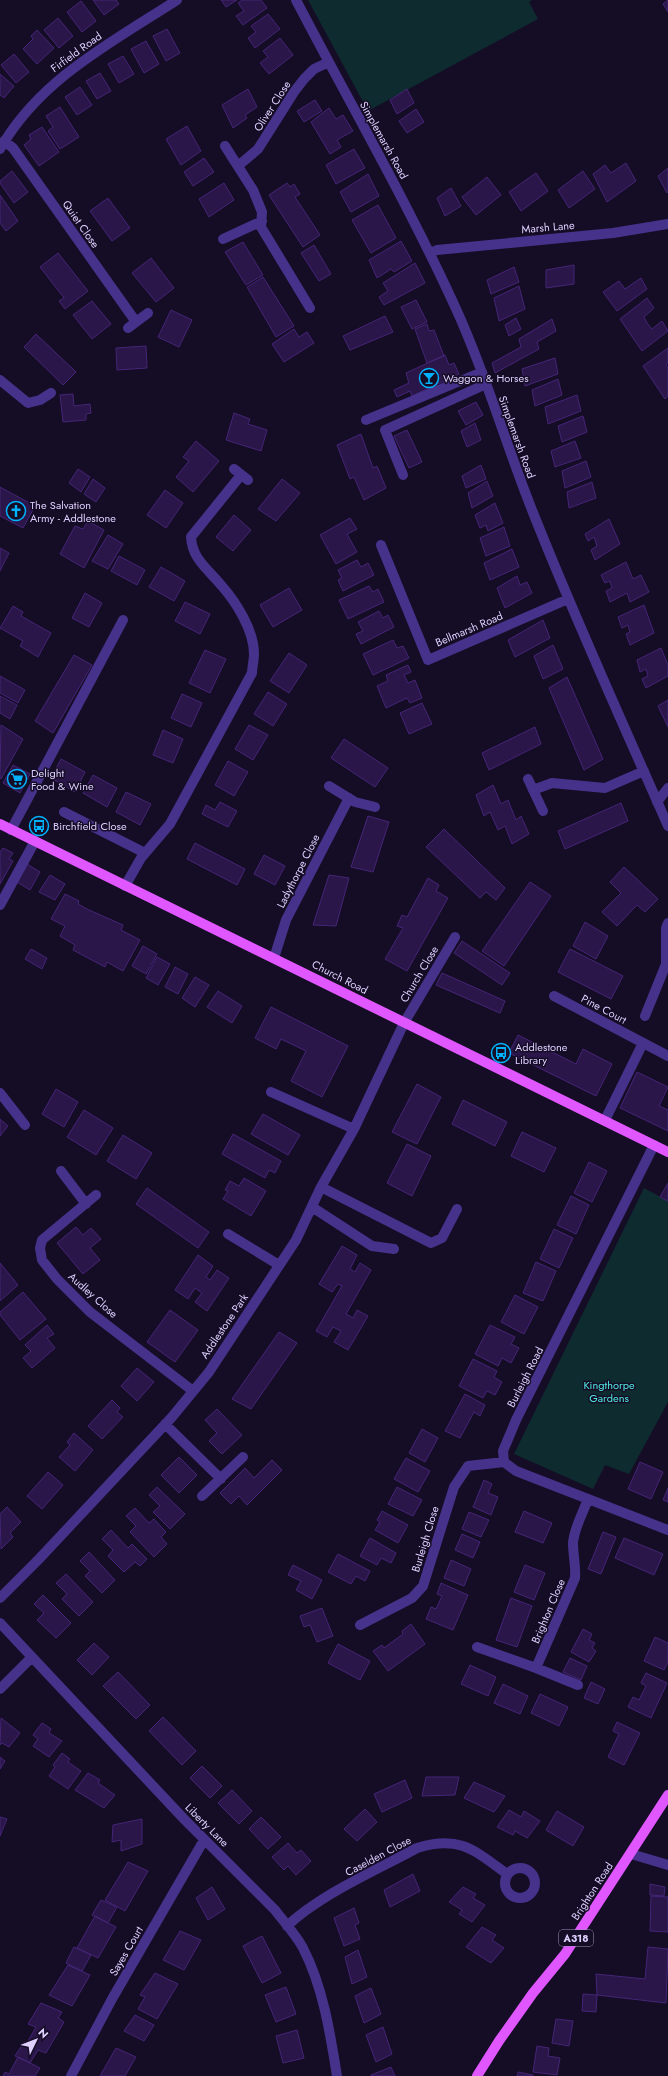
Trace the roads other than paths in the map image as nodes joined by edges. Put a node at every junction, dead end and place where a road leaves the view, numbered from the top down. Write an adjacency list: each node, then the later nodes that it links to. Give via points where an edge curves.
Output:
1 (177, 0): 4 (street, Firfield Road, via 65,73 20,118)
2 (296, 0): 3 (street, Simplemarsh Road)
3 (329, 62): 6 (street, Oliver Close, via 314,69 304,78 258,149); 10 (street, Simplemarsh Road, via 413,216)
4 (2, 145): 13 (street, Quiet Close, via 13,148)
5 (225, 146): 6 (street)
6 (238, 166): 7 (street, via 253,190 262,212)
7 (262, 221): 9 (street); 11 (street, via 261,227)
8 (668, 224): 10 (street, Marsh Lane, via 613,233 437,250)
9 (223, 239)
10 (430, 253): 15 (street, Simplemarsh Road)
11 (310, 308)
12 (148, 313): 13 (street)
13 (136, 322): 14 (street)
14 (128, 328)
15 (482, 372): 17 (street, Simplemarsh Road); 19 (street)
16 (0, 380): 18 (street, via 28,403 40,400)
17 (486, 384): 21 (street, via 385,430); 23 (street, Simplemarsh Road, via 535,519)
18 (51, 393)
19 (366, 420)
20 (241, 475): 39 (street, via 191,537 191,548 200,564 222,585 239,611 248,630 254,653 252,673 170,824)
21 (403, 475)
22 (381, 545): 23 (street, Bellmarsh Road, via 428,660)
23 (568, 599): 25 (street, Simplemarsh Road)
24 (124, 620): 37 (street)
25 (644, 771): 29 (street, via 605,788 552,783); 31 (street, Simplemarsh Road)
26 (528, 779): 29 (street)
27 (329, 786): 30 (street)
28 (668, 788): 31 (street)
29 (533, 790): 33 (street)
30 (349, 798): 32 (street); 44 (street, Ladythorpe Close, via 286,920)
31 (657, 802): 36 (street, Simplemarsh Road)
32 (375, 807)
33 (543, 810)
34 (64, 812): 39 (street)
35 (0, 824): 37 (main road, Church Road)
36 (668, 826)
37 (11, 830): 38 (main road, Church Road)
38 (35, 842): 40 (main road, Church Road); 41 (street)
39 (145, 853): 40 (street)
40 (125, 886): 44 (main road, Church Road)
41 (0, 906)
42 (668, 923): 46 (street, via 666,964)
43 (455, 937): 47 (street, Church Close)
44 (274, 958): 47 (main road, Church Road)
45 (554, 996): 48 (street, Pine Court)
46 (645, 1016)
47 (404, 1023): 52 (main road, Church Road); 54 (street, Addlestone Park)
48 (643, 1043): 49 (street, Pine Court); 52 (street)
49 (668, 1056)
50 (271, 1092): 54 (street)
51 (0, 1093): 53 (street)
52 (605, 1120): 55 (main road, Church Road)
53 (25, 1125)
54 (354, 1129): 58 (street, Addlestone Park)
55 (654, 1145): 56 (main road, Church Road); 69 (street, Burleigh Road, via 516,1420 503,1451)
56 (668, 1152)
57 (61, 1171): 60 (street)
58 (321, 1187): 61 (street, Addlestone Park); 62 (street, via 431,1244 442,1238)
59 (96, 1195): 60 (street, Audley Close)
60 (86, 1204): 66 (street, Audley Close, via 42,1240 42,1260 90,1312)
61 (312, 1207): 64 (street, via 372,1246); 65 (street, Addlestone Park, via 296,1240)
62 (457, 1209)
63 (228, 1234): 65 (street)
64 (394, 1249)
65 (279, 1265): 66 (street, Addlestone Park)
66 (193, 1391): 67 (street, Addlestone Park)
67 (166, 1424): 70 (street); 74 (street, Addlestone Park)
68 (243, 1456): 70 (street)
69 (504, 1462): 72 (street, via 516,1471); 76 (street, Burleigh Close, via 468,1466 454,1487 423,1586 412,1598)
70 (221, 1478): 71 (street)
71 (202, 1496)
72 (588, 1499): 73 (street); 79 (street, Brighton Close, via 573,1544 575,1578)
73 (668, 1530)
74 (0, 1598)
75 (0, 1623): 78 (street, Liberty Lane)
76 (360, 1625)
77 (477, 1647): 79 (street)
78 (32, 1657): 81 (street); 83 (street, Liberty Lane)
79 (536, 1668): 80 (street)
80 (578, 1685)
81 (0, 1689)
82 (668, 1795): 84 (main road, Brighton Road / A318)
83 (204, 1840): 87 (street, Liberty Lane, via 275,1910); 88 (street, Sayes Court, via 112,1999)
84 (631, 1854): 85 (street); 90 (main road, Brighton Road / A318, via 565,1954 512,2023)
85 (668, 1866)
86 (507, 1874): 87 (street, Caselden Close, via 473,1849 453,1842 433,1843 417,1848 324,1899)
87 (287, 1926): 89 (street, Liberty Lane, via 302,1947 318,1985 332,2042)
88 (71, 2076)
89 (337, 2076)
90 (477, 2076)

